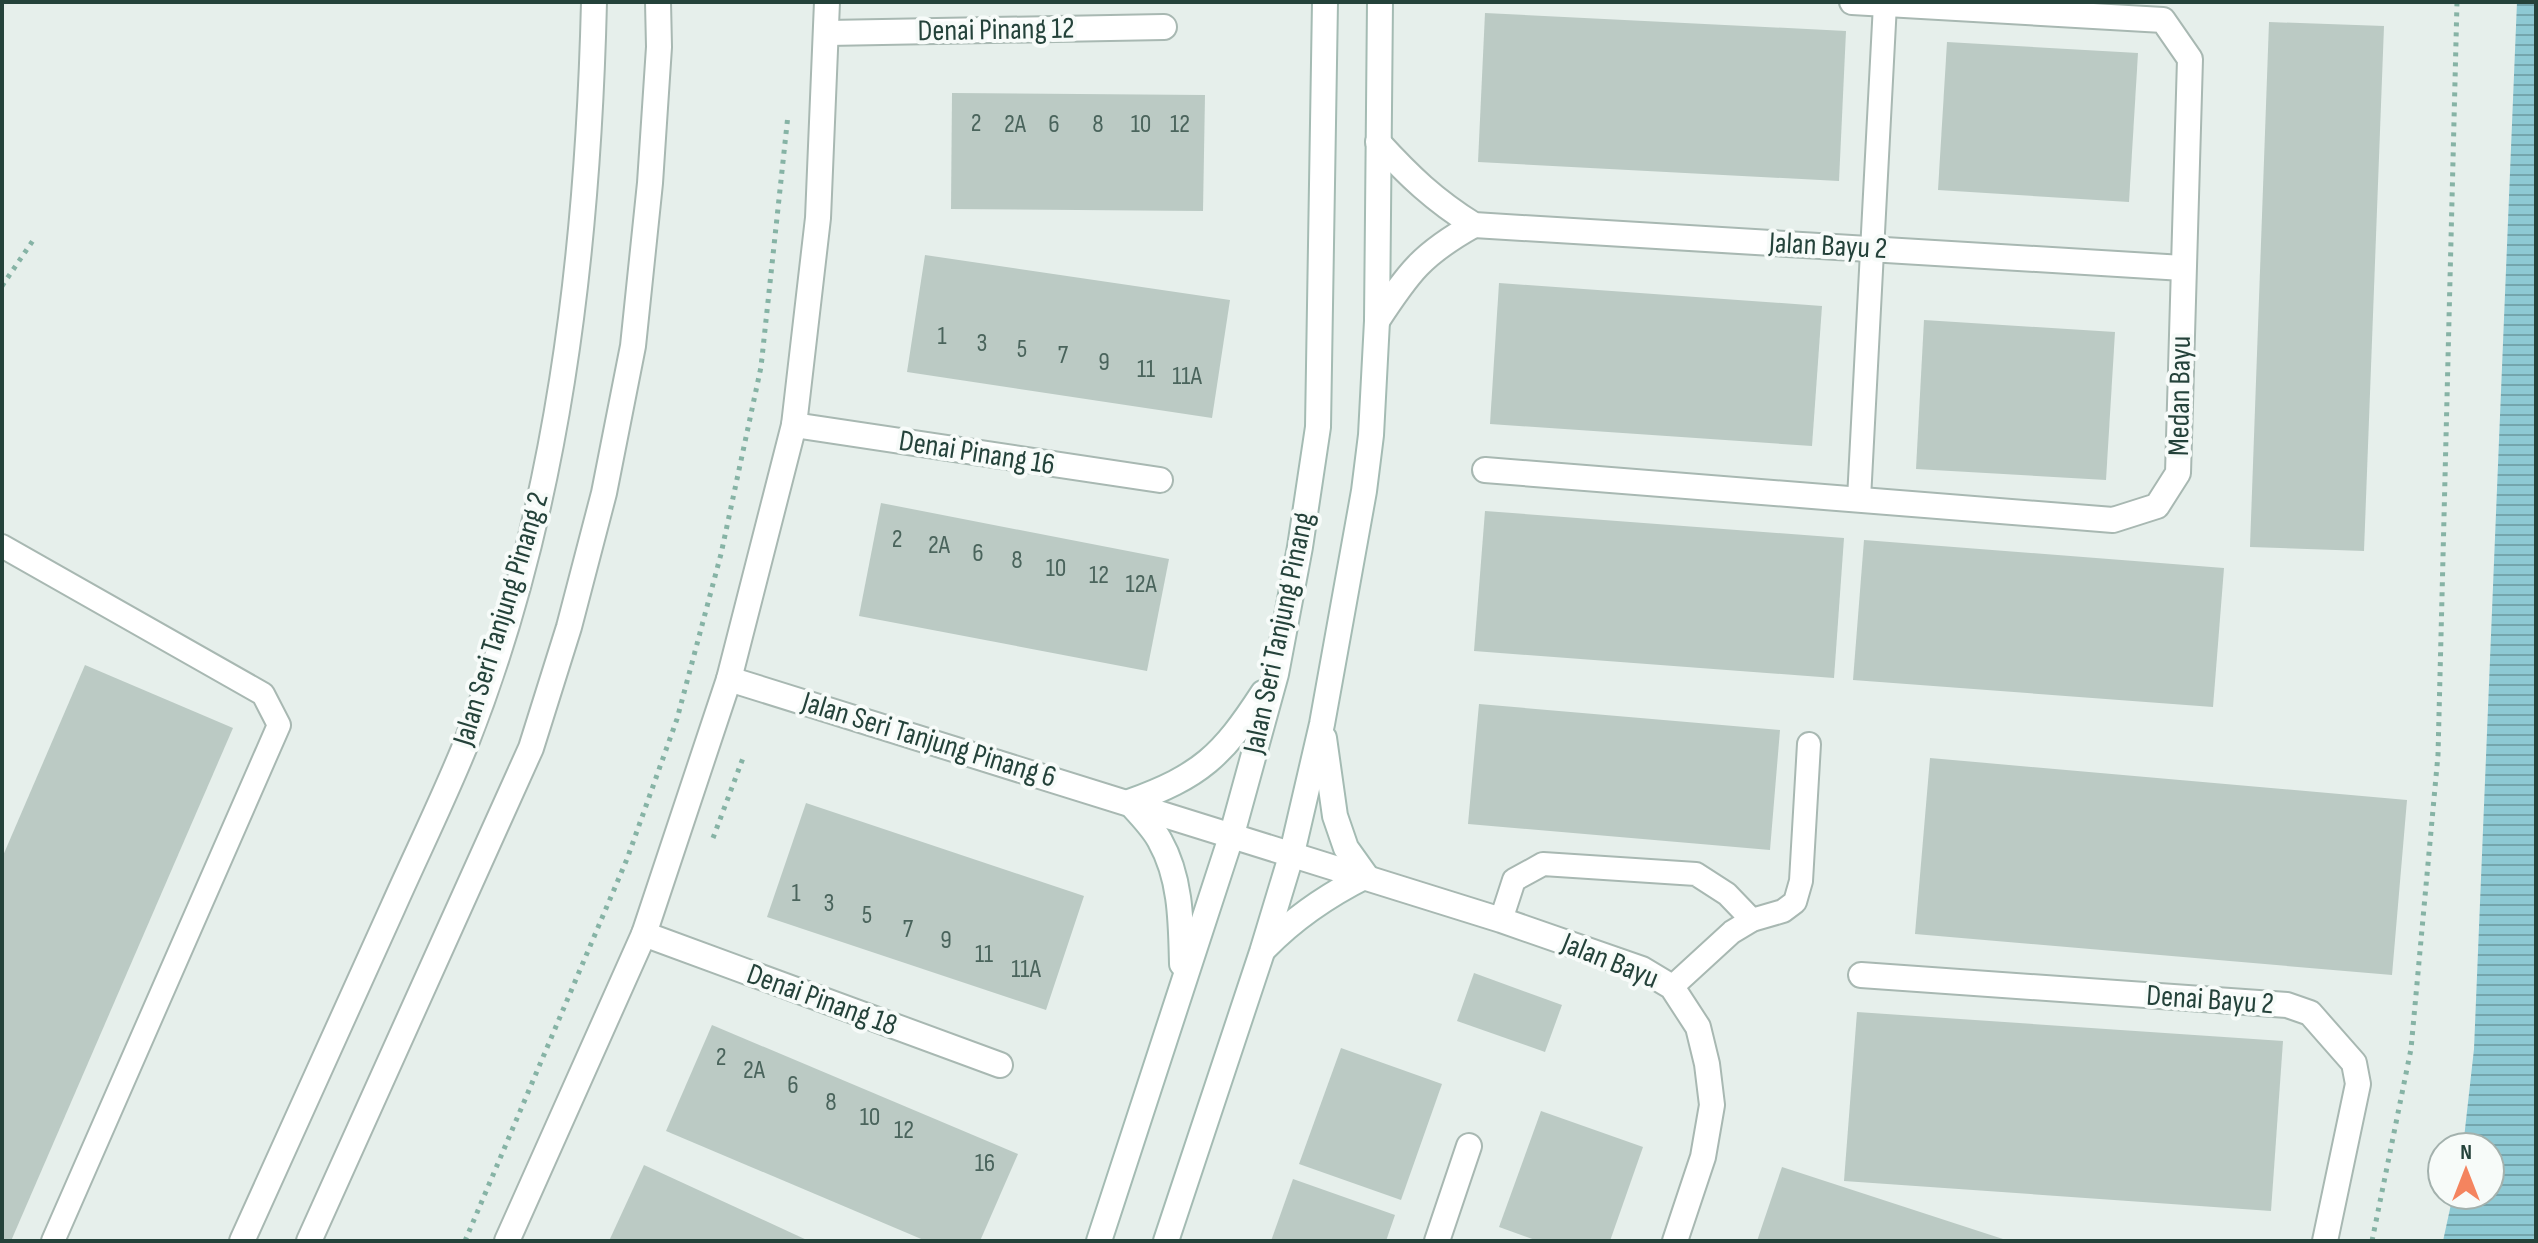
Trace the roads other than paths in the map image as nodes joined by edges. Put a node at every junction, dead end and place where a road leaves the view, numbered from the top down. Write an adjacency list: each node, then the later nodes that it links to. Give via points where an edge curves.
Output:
1 (594, 2): 38 (street, Jalan Seri Tanjung Pinang 2, via 580,250 550,446 529,542 465,746)
2 (658, 2): 39 (street, Jalan Seri Tanjung Pinang 2, via 650,183 633,346 604,493 569,627 531,748)
3 (827, 2): 9 (street)
4 (1325, 2): 20 (street, Jalan Seri Tanjung Pinang, via 1318,427)
5 (1380, 2): 10 (street, Jalan Seri Tanjung Pinang)
6 (1852, 2): 7 (street, Medan Bayu)
7 (1885, 4): 12 (lane); 13 (street, Medan Bayu, via 2163,20 2190,59)
8 (1164, 27): 9 (street, Denai Pinang 12)
9 (828, 33): 15 (street, via 818,218)
10 (1378, 142): 11 (street, via 1439,204); 14 (street, Jalan Seri Tanjung Pinang)
11 (1474, 225): 12 (street, Jalan Bayu 2); 14 (street, via 1439,244 1407,274)
12 (1873, 249): 13 (street, Jalan Bayu 2); 18 (lane)
13 (2183, 268): 18 (street, Medan Bayu, via 2178,473 2157,506 2113,520)
14 (1377, 321): 22 (street, Jalan Seri Tanjung Pinang, via 1364,491)
15 (794, 425): 17 (street, Denai Pinang 16); 21 (street)
16 (1485, 470): 18 (street, Medan Bayu)
17 (1160, 480)
18 (1859, 499)
19 (2, 546): 37 (lane, via 263,694 279,725)
20 (1276, 674): 24 (street, via 1221,752 1197,772); 25 (street, Jalan Seri Tanjung Pinang)
21 (729, 679): 24 (street, Jalan Seri Tanjung Pinang 6); 30 (street)
22 (1322, 724): 26 (street, Jalan Seri Tanjung Pinang); 27 (street, via 1335,816 1346,848)
23 (1809, 744): 29 (lane, via 1801,881 1795,902)
24 (1129, 802): 25 (street, Jalan Seri Tanjung Pinang 6); 33 (street, via 1159,838 1172,867 1181,915)
25 (1232, 834): 26 (street, Jalan Bayu); 33 (street, Jalan Seri Tanjung Pinang)
26 (1292, 853): 27 (street, Jalan Bayu); 31 (street, Jalan Seri Tanjung Pinang)
27 (1366, 876): 28 (street, Jalan Bayu); 31 (street, via 1309,909)
28 (1501, 920): 29 (lane, via 1514,880 1543,864 1696,874 1727,894); 34 (street, Jalan Bayu, via 1642,969)
29 (1752, 920): 34 (lane)
30 (644, 934): 35 (street, Denai Pinang 18); 40 (street)
31 (1262, 952): 42 (street, Jalan Seri Tanjung Pinang)
32 (1861, 975): 45 (street, Denai Bayu 2, via 2287,1005 2310,1013 2354,1063 2358,1084)
33 (1182, 984): 41 (street, Jalan Seri Tanjung Pinang)
34 (1672, 987): 44 (street, Jalan Bayu, via 1698,1027 1712,1105 1703,1157)
35 (1000, 1065)
36 (1469, 1146): 43 (street)
37 (53, 1241)
38 (242, 1241)
39 (309, 1241)
40 (507, 1241)
41 (1099, 1241)
42 (1166, 1241)
43 (1437, 1241)
44 (1675, 1241)
45 (2325, 1241)

